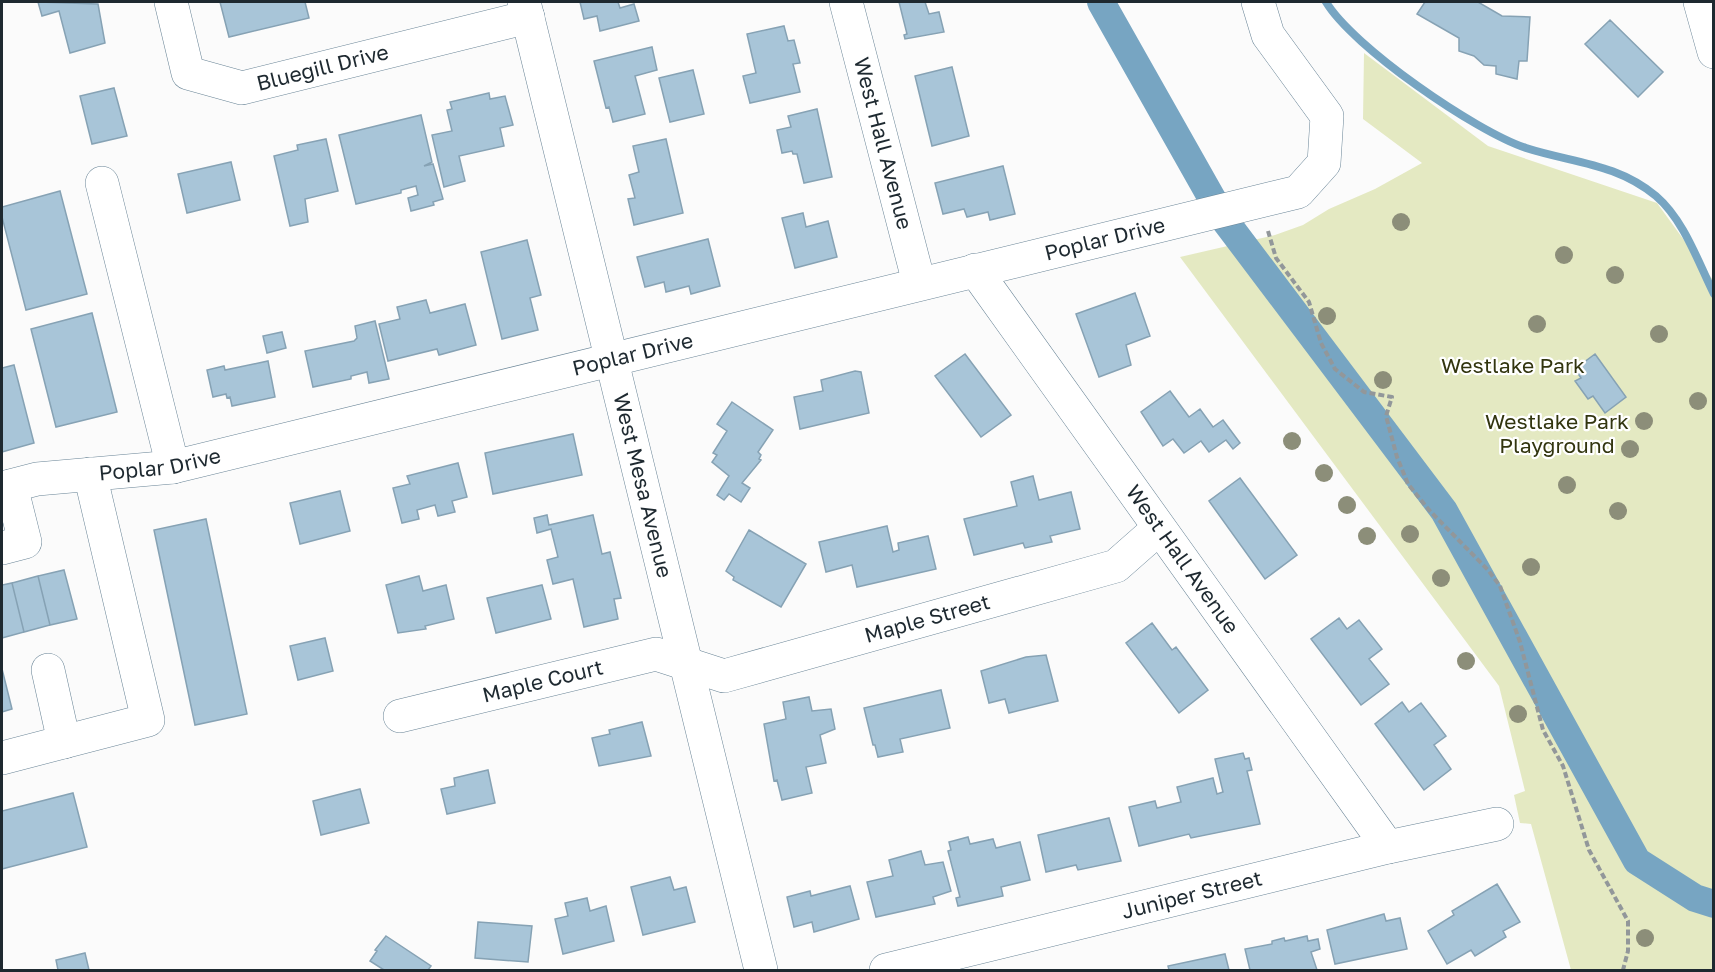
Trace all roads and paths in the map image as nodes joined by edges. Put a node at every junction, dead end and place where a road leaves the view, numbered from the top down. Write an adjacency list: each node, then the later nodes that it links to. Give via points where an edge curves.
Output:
1 (171, 2): 5 (street, Bluegill Drive, via 188,73 242,88)
2 (846, 2): 10 (street, West Hall Avenue)
3 (1258, 2): 8 (street, Poplar Drive, via 1268,35 1327,116 1324,163 1298,192)
4 (1700, 2): 6 (street)
5 (526, 9): 11 (street, West Mesa Avenue)
6 (1713, 52)
7 (102, 183): 12 (street)
8 (1264, 215): 9 (street, Poplar Drive); 26 (path, via 1276,258 1310,302 1321,343 1335,369 1364,392 1392,398 1386,416 1408,484 1500,586 1520,642 1543,730 1563,766 1589,850 1628,921 1628,951)
9 (975, 270): 10 (street, Poplar Drive); 15 (street, West Hall Avenue)
10 (919, 284): 11 (street, Poplar Drive)
11 (612, 358): 12 (street, Poplar Drive); 17 (street, West Mesa Avenue)
12 (173, 467): 13 (street, Poplar Drive)
13 (90, 474): 14 (street, Poplar Drive, via 37,478); 20 (street, via 148,720)
14 (6, 487): 16 (street, via 24,542)
15 (1158, 529): 17 (street, Maple Street, via 1116,566 724,676); 23 (street, West Hall Avenue)
16 (2, 548)
17 (686, 663): 19 (street, Maple Court, via 656,654); 24 (street, West Mesa Avenue)
18 (48, 670): 20 (street)
19 (399, 716)
20 (64, 742): 21 (street)
21 (2, 758)
22 (1497, 824): 23 (street, Juniper Street)
23 (1388, 847): 25 (street, Juniper Street)
24 (758, 970)
25 (886, 970)
26 (1623, 970)

